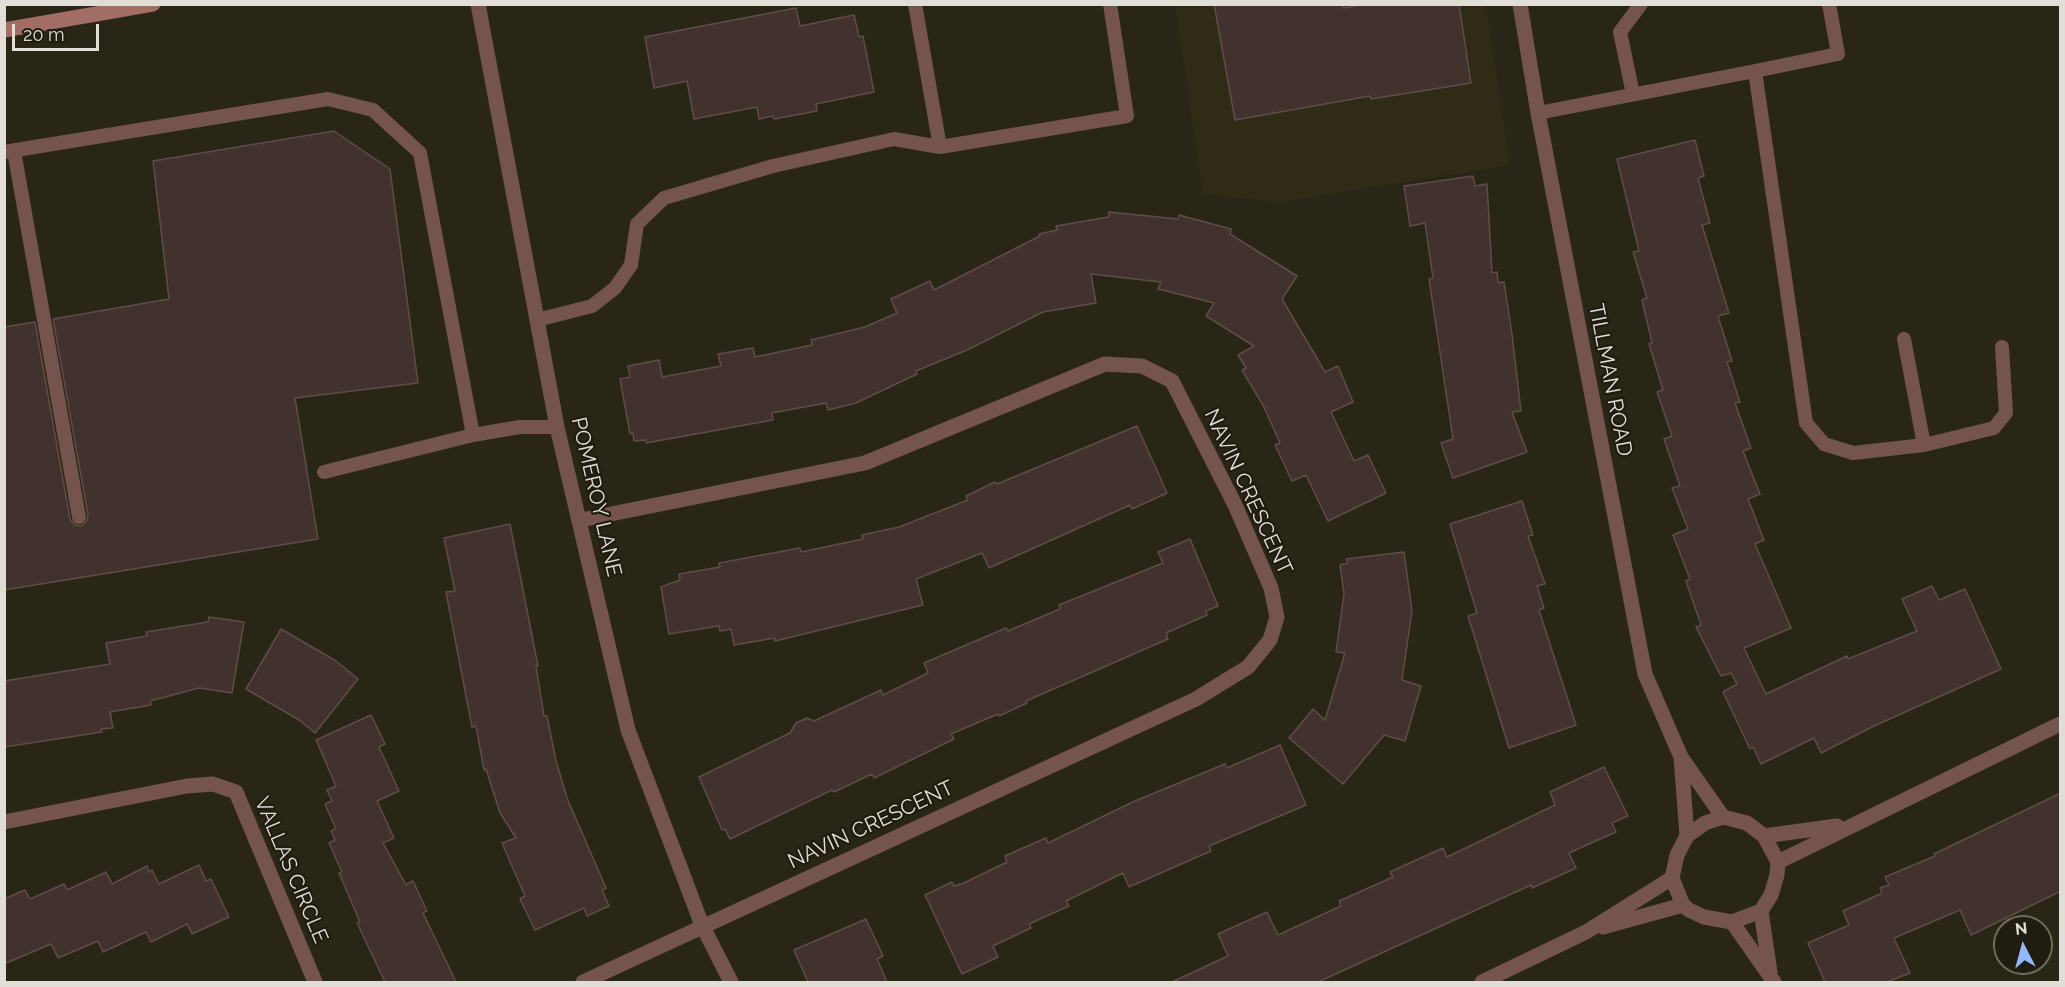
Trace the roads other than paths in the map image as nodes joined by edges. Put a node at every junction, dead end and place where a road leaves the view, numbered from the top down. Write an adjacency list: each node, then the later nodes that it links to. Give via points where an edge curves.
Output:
1 (153, 4): 8 (main road)
2 (478, 4): 14 (street, POMEROY LANE)
3 (915, 4): 12 (lane)
4 (1110, 4): 12 (lane, via 1127,116)
5 (1520, 4): 11 (street, TILLMAN ROAD)
6 (1641, 4): 10 (lane, via 1620,32)
7 (1829, 4): 9 (lane, via 1838,54)
8 (4, 30)
9 (1755, 71): 10 (lane); 19 (lane, via 1806,423 1824,444 1853,453)
10 (1632, 94): 11 (lane)
11 (1538, 112): 24 (street, TILLMAN ROAD, via 1646,674)
12 (940, 147): 14 (lane, via 894,139 773,166 664,198 637,224 631,266 615,288 592,306)
13 (9, 151): 18 (lane, via 328,99 374,110 420,153); 21 (lane)
14 (537, 320): 17 (street, POMEROY LANE)
15 (1904, 339): 19 (lane)
16 (2002, 347): 19 (lane, via 2007,413 1994,428)
17 (558, 428): 18 (lane, via 520,428); 22 (street, POMEROY LANE)
18 (473, 435): 20 (lane)
19 (1924, 445)
20 (324, 472)
21 (79, 517)
22 (580, 520): 35 (street, POMEROY LANE, via 628,730); 35 (street, NAVIN CRESCENT, via 865,464 1105,364 1143,366 1172,381 1235,505 1270,588 1277,617 1270,640 1248,667 1196,699)
23 (2061, 724): 27 (street)
24 (1682, 758): 25 (street, TILLMAN ROAD); 28 (street, TILLMAN ROAD)
25 (1723, 818): 28 (street, via 1705,823); 29 (street, via 1747,823)
26 (4, 822): 38 (street, VALLAS CIRCLE, via 187,786 213,784 236,792)
27 (1849, 825): 29 (street); 30 (street)
28 (1687, 836): 31 (street, via 1677,855)
29 (1764, 836): 30 (street)
30 (1778, 862): 33 (street, via 1771,896)
31 (1672, 878): 32 (street); 36 (street)
32 (1683, 905): 34 (street, via 1704,917); 36 (street)
33 (1761, 911): 34 (street); 37 (street)
34 (1732, 922): 37 (street)
35 (702, 925): 39 (street); 40 (street, POMEROY LANE)
36 (1586, 932): 41 (street)
37 (1772, 979)
38 (315, 982)
39 (583, 982)
40 (731, 982)
41 (1482, 982)

